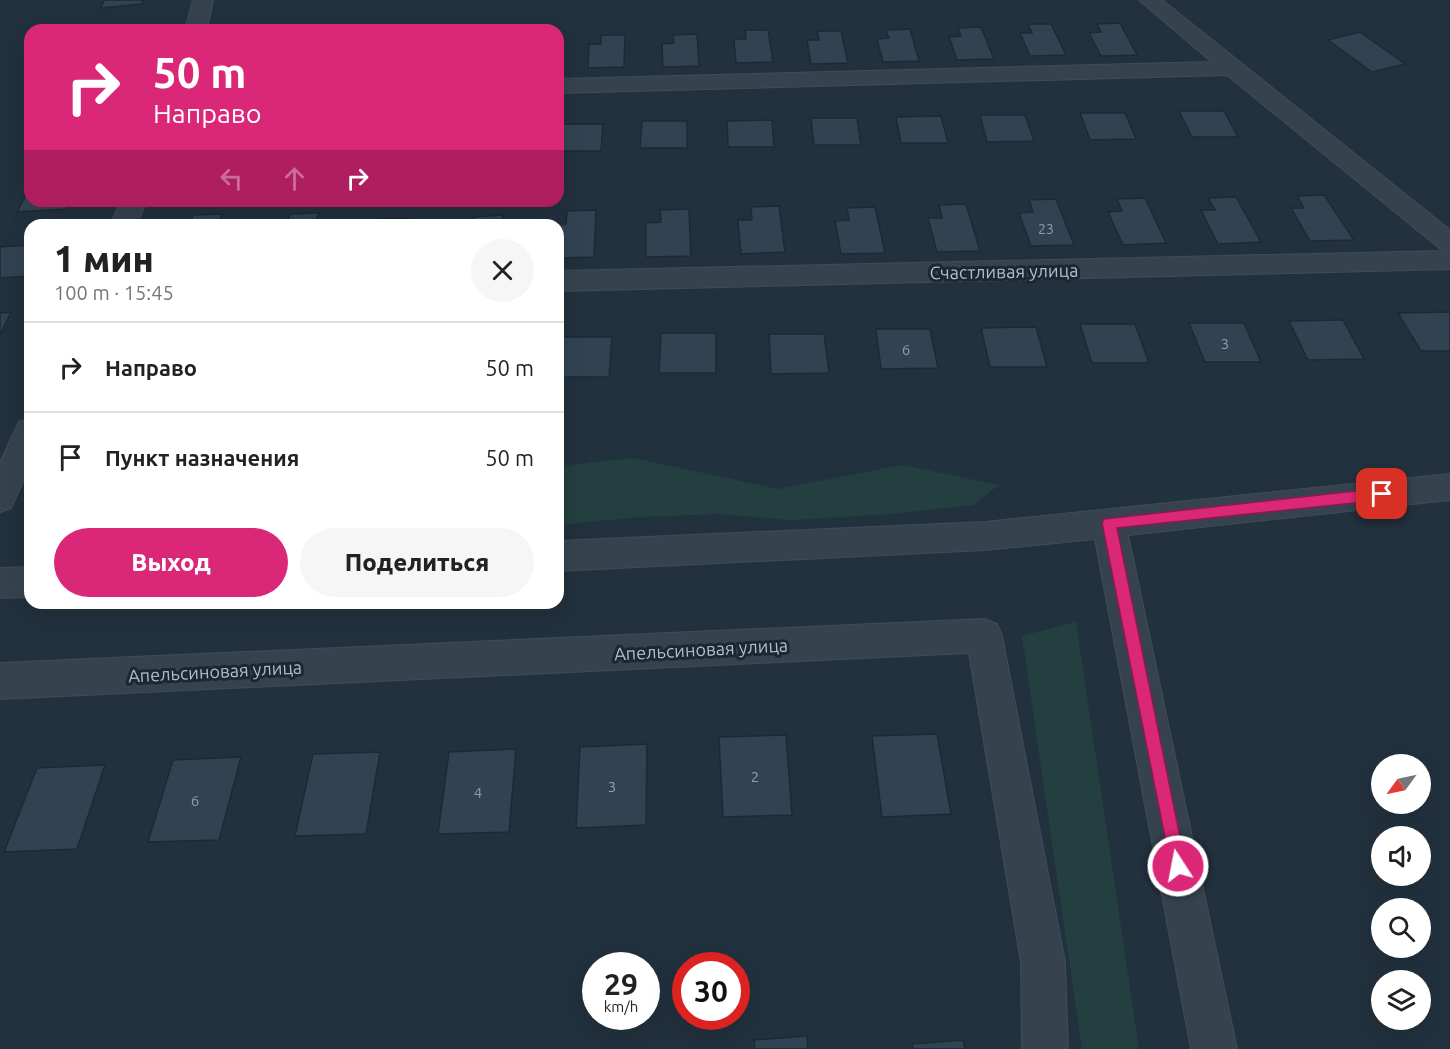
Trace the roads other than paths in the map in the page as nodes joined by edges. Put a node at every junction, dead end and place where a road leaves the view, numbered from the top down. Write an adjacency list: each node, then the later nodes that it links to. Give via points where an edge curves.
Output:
1 (203, 0): 3 (street)
2 (1149, 0): 4 (street)
3 (197, 24)
4 (1236, 68): 5 (street); 6 (street)
5 (564, 86)
6 (1450, 244)
7 (1450, 260): 8 (street, Счастливая улица)
8 (564, 281)
9 (24, 444): 11 (street)
10 (1450, 487): 12 (street)
11 (0, 498)
12 (1109, 523): 13 (street, via 985,536); 18 (street)
13 (564, 556)
14 (24, 582): 15 (street)
15 (0, 583)
16 (0, 681): 17 (street, Апельсиновая улица, via 984,636 1043,962)
17 (1045, 1049)
18 (1214, 1049)

